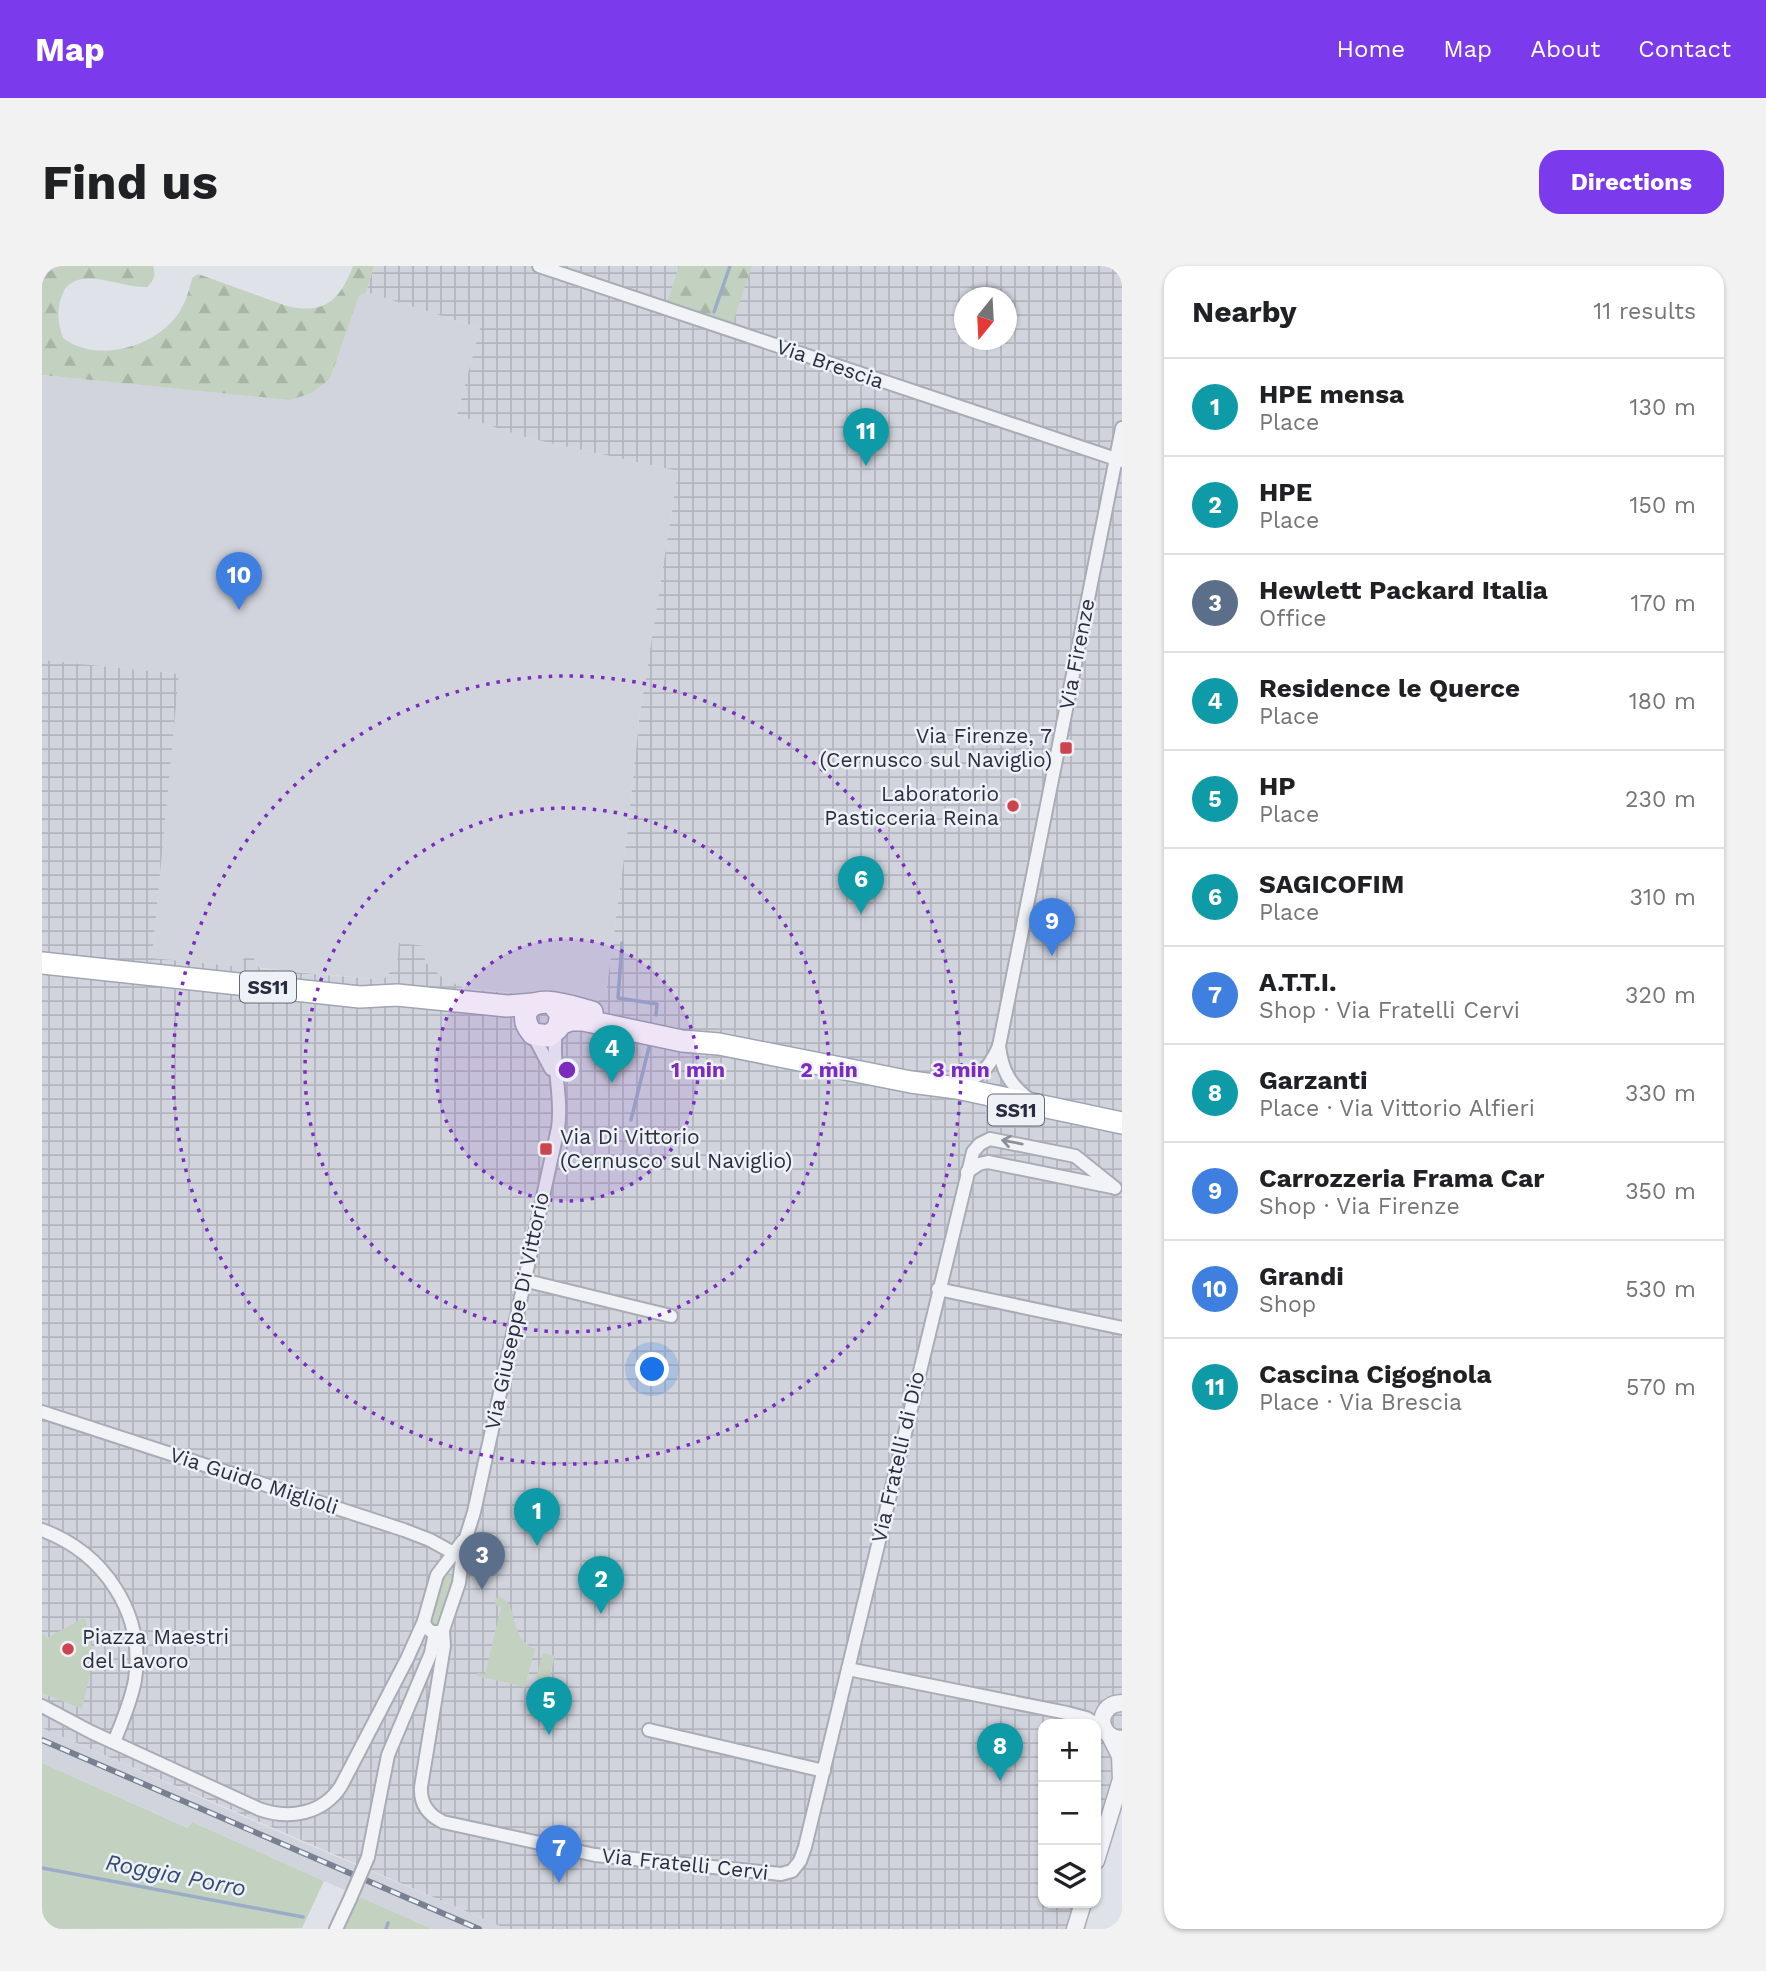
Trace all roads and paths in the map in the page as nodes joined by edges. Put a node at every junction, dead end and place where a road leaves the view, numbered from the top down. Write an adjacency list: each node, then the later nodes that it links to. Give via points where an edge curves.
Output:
1 (539, 266): 3 (street, Via Brescia)
2 (1122, 428): 3 (street, Via Firenze)
3 (1119, 460): 6 (street, Via Firenze)
4 (44, 963): 5 (main road, SS11)
5 (543, 1020): 7 (main road, SS11, via 684,1032 719,1044); 8 (street, Via Giuseppe Di Vittorio); 8 (street, Via Giuseppe Di Vittorio)
6 (999, 1045): 9 (street, Via Firenze, via 992,1062 978,1076); 10 (street, Via Firenze, via 1006,1076)
7 (911, 1082): 9 (main road, SS11); 12 (main road, SS11, via 974,1102)
8 (556, 1083): 17 (street, Via Giuseppe Di Vittorio, via 559,1121)
9 (937, 1085): 10 (main road, SS11)
10 (1037, 1104): 11 (main road, SS11)
11 (1122, 1123)
12 (1122, 1133)
13 (1075, 1156): 14 (street, Via Fratelli di Dio, one-way to 14, via 990,1139 975,1149); 15 (street, via 1078,1166); 16 (street, Via Fratelli di Dio)
14 (967, 1172): 15 (street, via 988,1162); 18 (street, Via Fratelli di Dio)
15 (1067, 1178): 16 (street)
16 (1119, 1189)
17 (523, 1280): 19 (street); 23 (street, Via Giuseppe Di Vittorio, via 474,1512)
18 (938, 1289): 20 (street); 27 (street, Via Fratelli di Dio)
19 (671, 1316)
20 (1122, 1328)
21 (42, 1412): 23 (street, Via Guido Miglioli, via 404,1530)
22 (42, 1530): 33 (street, via 96,1563 120,1595 129,1617 136,1673)
23 (458, 1555): 24 (street, Via Giuseppe Di Vittorio); 25 (street, Via Giuseppe Di Vittorio)
24 (440, 1572): 25 (street, via 453,1570); 26 (street, Via Giuseppe Di Vittorio)
25 (460, 1579): 26 (street, Via Giuseppe Di Vittorio, via 447,1625)
26 (433, 1628): 33 (street, via 407,1659 341,1786 326,1802 300,1814 278,1815 259,1809); 37 (street, Via Fratelli Cervi, via 444,1646 420,1790 435,1818 595,1855 782,1874); 39 (street, bridge, via 431,1653 388,1755 368,1857)
27 (848, 1669): 30 (street); 34 (street, Via Fratelli di Dio)
28 (1116, 1703): 30 (street, via 1090,1712); 32 (street, via 1102,1717)
29 (42, 1706): 33 (street)
30 (1068, 1713): 32 (street)
31 (649, 1730): 34 (street)
32 (1112, 1734): 35 (street)
33 (114, 1742)
34 (824, 1770): 37 (street, Via Fratelli di Dio)
35 (1121, 1777): 36 (street)
36 (1101, 1845)
37 (797, 1868)
38 (1081, 1908): 40 (street)
39 (336, 1929)
40 (1075, 1929)

